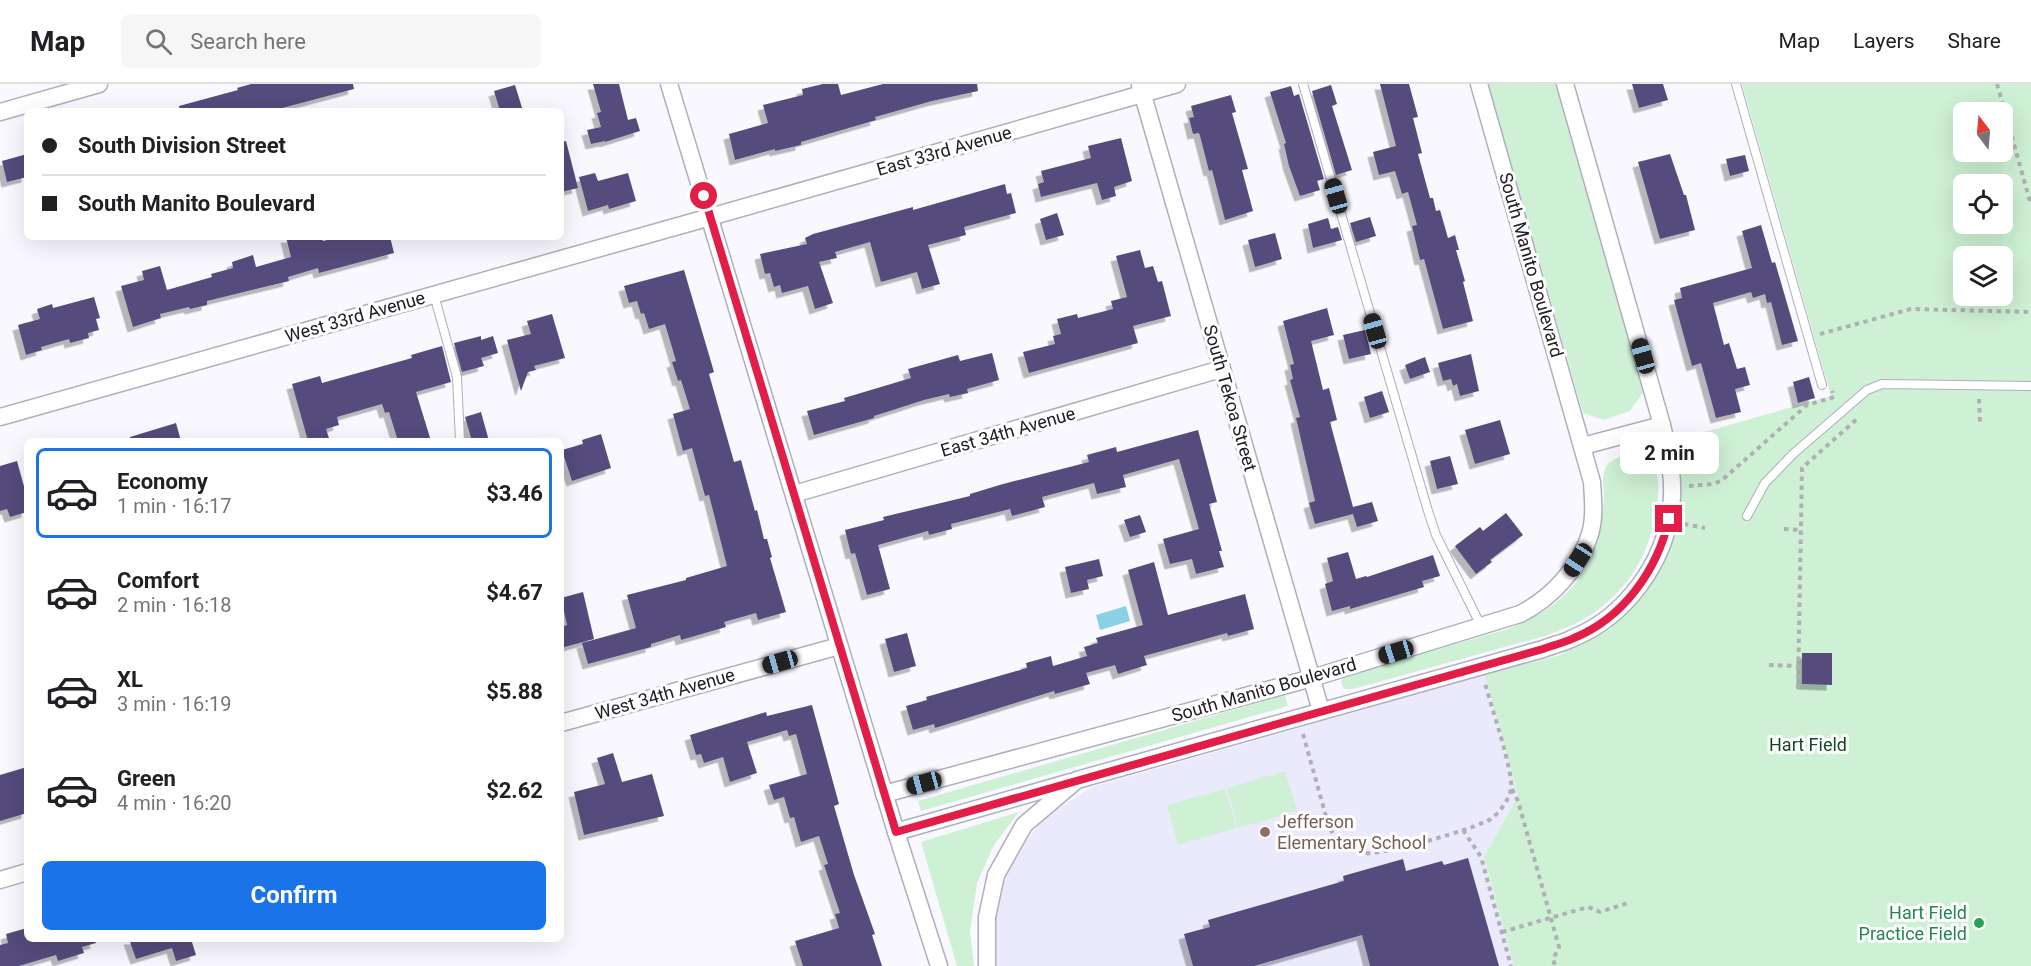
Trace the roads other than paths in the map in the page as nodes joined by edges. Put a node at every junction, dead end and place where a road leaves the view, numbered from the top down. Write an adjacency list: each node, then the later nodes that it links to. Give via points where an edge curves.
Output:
1 (99, 84): 9 (street)
2 (669, 84): 10 (street)
3 (1177, 84): 8 (street, East 33rd Avenue)
4 (1303, 84): 21 (lane, via 1428,511)
5 (1479, 84): 18 (street, South Manito Boulevard)
6 (1565, 84): 16 (street, South Manito Boulevard)
7 (1736, 84): 13 (lane)
8 (1141, 89): 10 (street, East 33rd Avenue); 12 (street, South Tekoa Street)
9 (0, 112)
10 (711, 217): 11 (street, West 33rd Avenue); 19 (street)
11 (434, 295): 15 (street, West 33rd Avenue); 17 (lane, via 457,377)
12 (1221, 369): 19 (street, East 34th Avenue); 23 (street, South Tekoa Street)
13 (1827, 386)
14 (2031, 386): 20 (lane, via 1882,384 1867,390 1765,483)
15 (0, 417)
16 (1662, 424): 18 (street); 24 (street, South Manito Boulevard, via 1671,473 1672,506 1666,532 1642,583 1605,620 1575,638 1543,649)
17 (460, 438)
18 (1582, 446): 21 (street, South Manito Boulevard, via 1592,482 1593,508 1590,535 1578,560 1563,583 1537,605)
19 (794, 494): 22 (street)
20 (1747, 516)
21 (1481, 626): 23 (street, South Manito Boulevard)
22 (839, 646): 25 (street, West 34th Avenue); 27 (street)
23 (1312, 678): 24 (street, South Tekoa Street); 27 (street, South Manito Boulevard)
24 (1321, 711): 26 (street, South Manito Boulevard)
25 (564, 722)
26 (1077, 780): 28 (street); 32 (street, South Manito Boulevard, via 1024,825 996,875 987,916)
27 (884, 794): 28 (street)
28 (896, 832): 31 (street)
29 (24, 873): 30 (street)
30 (0, 880)
31 (939, 966)
32 (987, 966)

